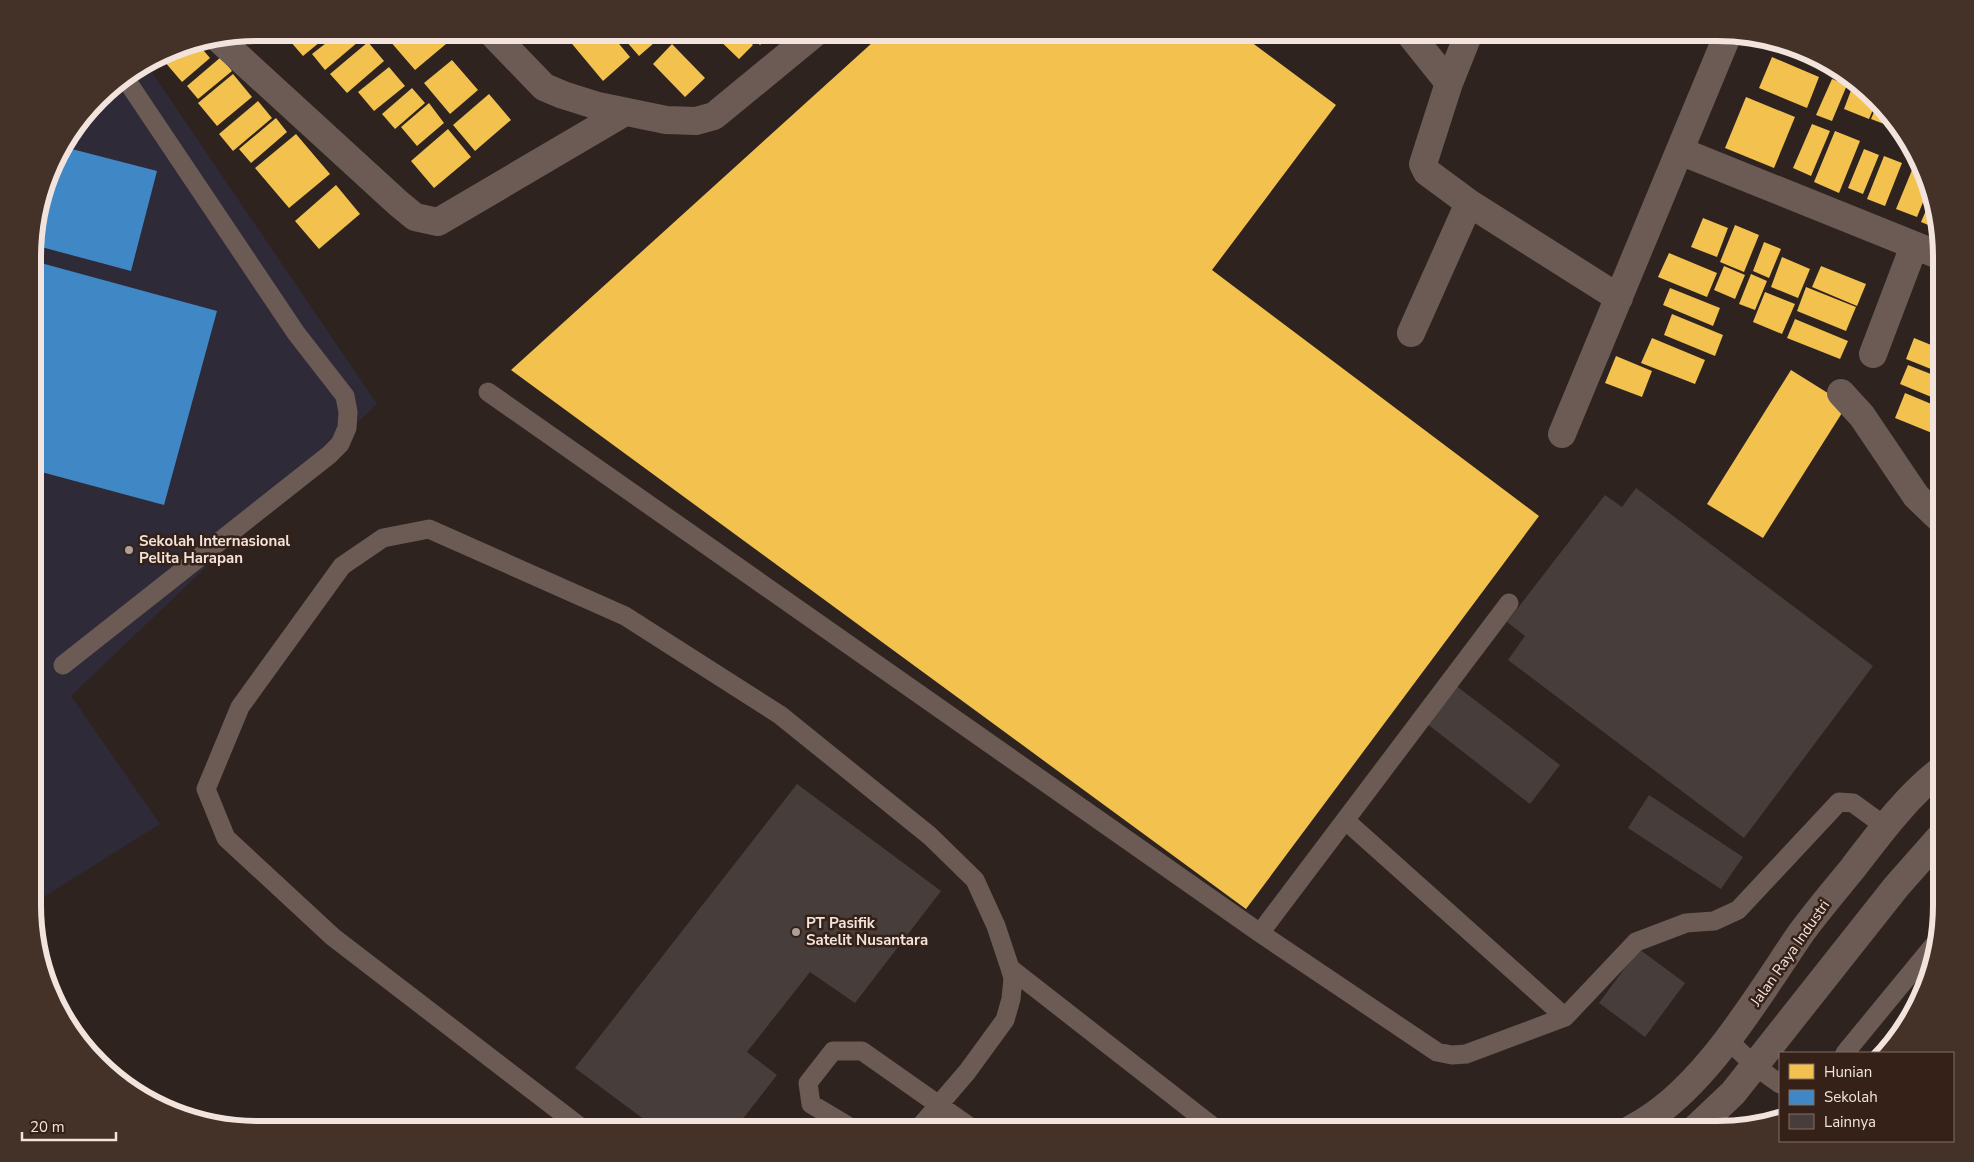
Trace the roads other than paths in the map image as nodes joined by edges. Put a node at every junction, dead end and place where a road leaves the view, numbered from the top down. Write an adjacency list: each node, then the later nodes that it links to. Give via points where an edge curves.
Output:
1 (501, 41): 9 (street, via 544,87)
2 (804, 41): 9 (street, via 714,116 696,121)
3 (1416, 41): 7 (street)
4 (1465, 41): 7 (street)
5 (1725, 42): 10 (street)
6 (224, 44): 9 (street, via 398,203 415,217 438,222)
7 (1449, 83): 11 (street, via 1423,164 1427,172)
8 (129, 84): 22 (lane, via 290,325 345,396 347,428 340,444 329,455)
9 (625, 112)
10 (1680, 151): 12 (street); 14 (street)
11 (1469, 203): 14 (street); 15 (street)
12 (1914, 246): 13 (street); 16 (street)
13 (1933, 253)
14 (1619, 298): 19 (street)
15 (1411, 334)
16 (1873, 354)
17 (488, 392): 27 (lane)
18 (1841, 393): 20 (street, via 1862,416 1916,496)
19 (1562, 434)
20 (1933, 512)
21 (1509, 602): 24 (lane)
22 (63, 665)
23 (1933, 778): 25 (street, Jalan Raya Industri)
24 (1345, 820): 27 (lane); 30 (lane)
25 (1886, 827): 30 (lane, via 1853,803 1839,802 1738,910 1714,921 1686,922 1636,942); 31 (street, Jalan Raya Industri, via 1802,931)
26 (1933, 845): 33 (street)
27 (1260, 933): 30 (lane, via 1437,1052 1466,1054)
28 (1927, 953): 32 (lane)
29 (1010, 968): 35 (lane, via 1013,978 1011,1000 1005,1020 967,1072); 36 (lane, via 996,926 975,880 930,836 780,715 625,616 429,529 384,538 342,566 240,707 206,789 226,838 333,937); 40 (lane)
30 (1565, 1017)
31 (1727, 1038): 33 (lane); 41 (street, Jalan Raya Industri, via 1690,1084)
32 (1846, 1052)
33 (1755, 1066): 34 (lane); 42 (street)
34 (1779, 1083)
35 (938, 1104): 37 (lane, via 862,1051 833,1051 808,1083 810,1104); 38 (lane); 39 (lane)
36 (573, 1121)
37 (839, 1121)
38 (924, 1121)
39 (962, 1121)
40 (1206, 1121)
41 (1647, 1121)
42 (1703, 1121)

